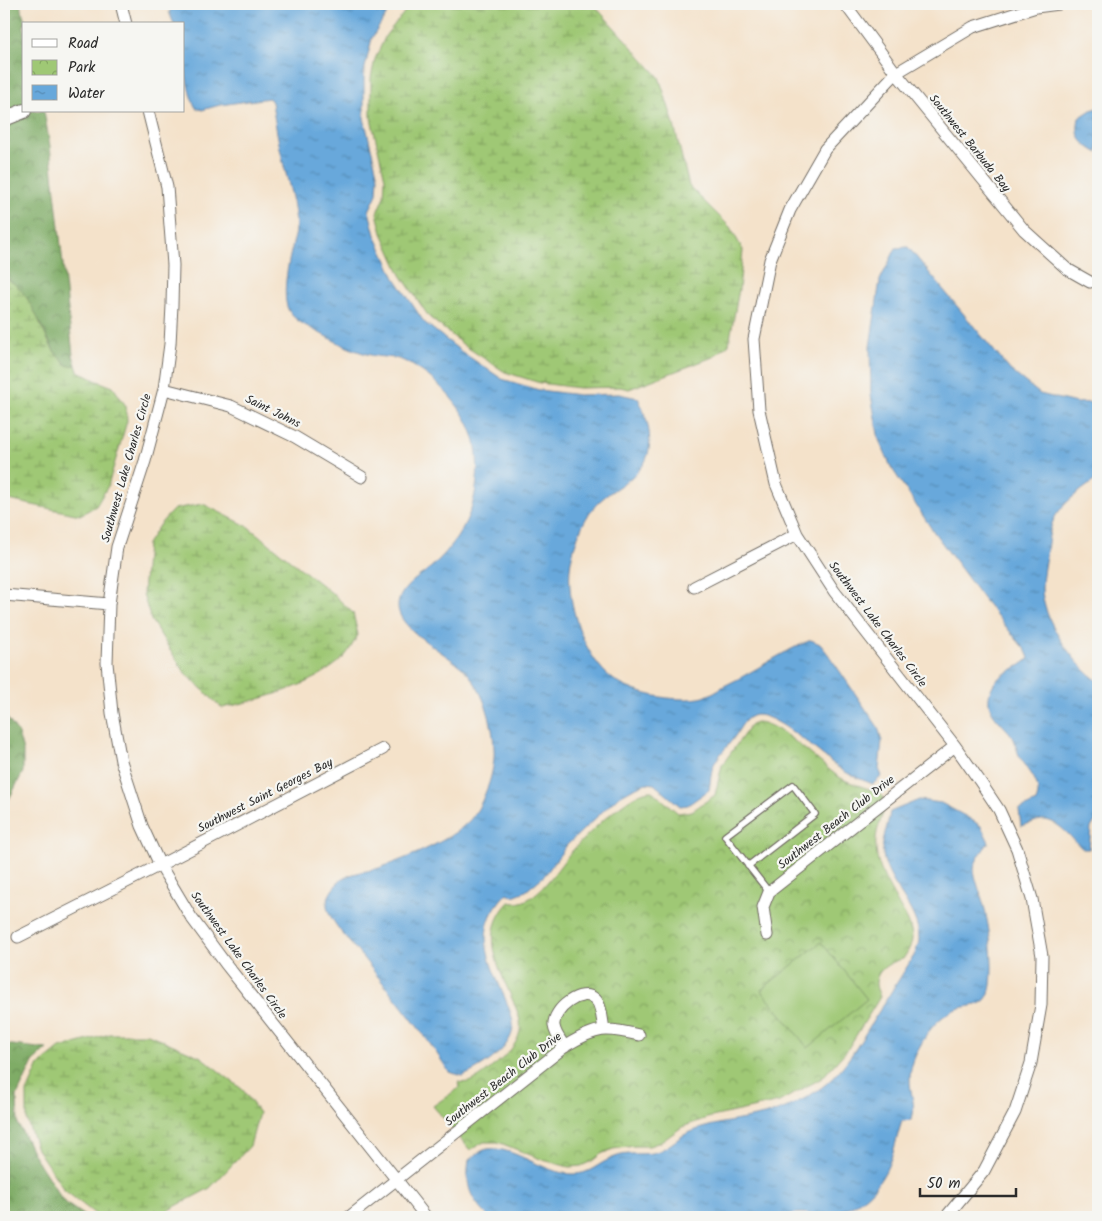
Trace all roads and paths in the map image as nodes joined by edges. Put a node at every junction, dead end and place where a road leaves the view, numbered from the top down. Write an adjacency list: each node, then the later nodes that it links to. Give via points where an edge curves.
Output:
1 (121, 4): 4 (street)
2 (845, 4): 5 (street, Southwest Barbuda Bay)
3 (1059, 4): 5 (street, Southwest Lake Charles Circle, via 1036,7 974,27)
4 (126, 22)
5 (896, 73): 9 (street, Southwest Barbuda Bay, via 1024,230 1067,269); 12 (street, Southwest Lake Charles Circle, via 825,149 790,210 770,260 754,339 759,410 776,484)
6 (22, 112): 8 (street)
7 (148, 112): 10 (street, Southwest Lake Charles Circle, via 167,187 173,265 170,344)
8 (4, 119)
9 (1090, 282)
10 (164, 389): 11 (street, Saint Johns, via 231,406 295,437); 15 (street, Southwest Lake Charles Circle, via 145,462 117,547)
11 (362, 477)
12 (798, 534): 13 (street); 16 (street, Southwest Lake Charles Circle, via 834,591)
13 (694, 587)
14 (4, 595): 15 (street)
15 (109, 604): 18 (street, Southwest Lake Charles Circle, via 107,663 119,752 142,826)
16 (955, 746): 20 (street, Southwest Beach Club Drive); 29 (street, Southwest Lake Charles Circle, via 999,810 1017,849 1032,899 1042,956 1041,1005 1031,1063 1015,1112 984,1171)
17 (383, 749): 18 (street, Southwest Saint Georges Bay)
18 (160, 865): 22 (street, Southwest Saint Georges Bay); 26 (street, Southwest Lake Charles Circle, via 225,962)
19 (748, 866): 19 (lane, via 725,836 793,785 815,814); 20 (lane)
20 (768, 892): 21 (street, via 764,907)
21 (767, 935)
22 (18, 937)
23 (604, 1029): 24 (street, Southwest Beach Club Drive); 25 (street, Southwest Beach Club Drive, via 582,1036); 25 (street, via 598,1002 588,995 579,997 567,1003 555,1016 554,1028)
24 (639, 1035)
25 (565, 1047): 26 (street, Southwest Beach Club Drive)
26 (395, 1180): 27 (street, Southwest Beach Club Drive); 28 (street, Southwest Lake Charles Circle)
27 (349, 1217)
28 (426, 1217)
29 (946, 1217)

